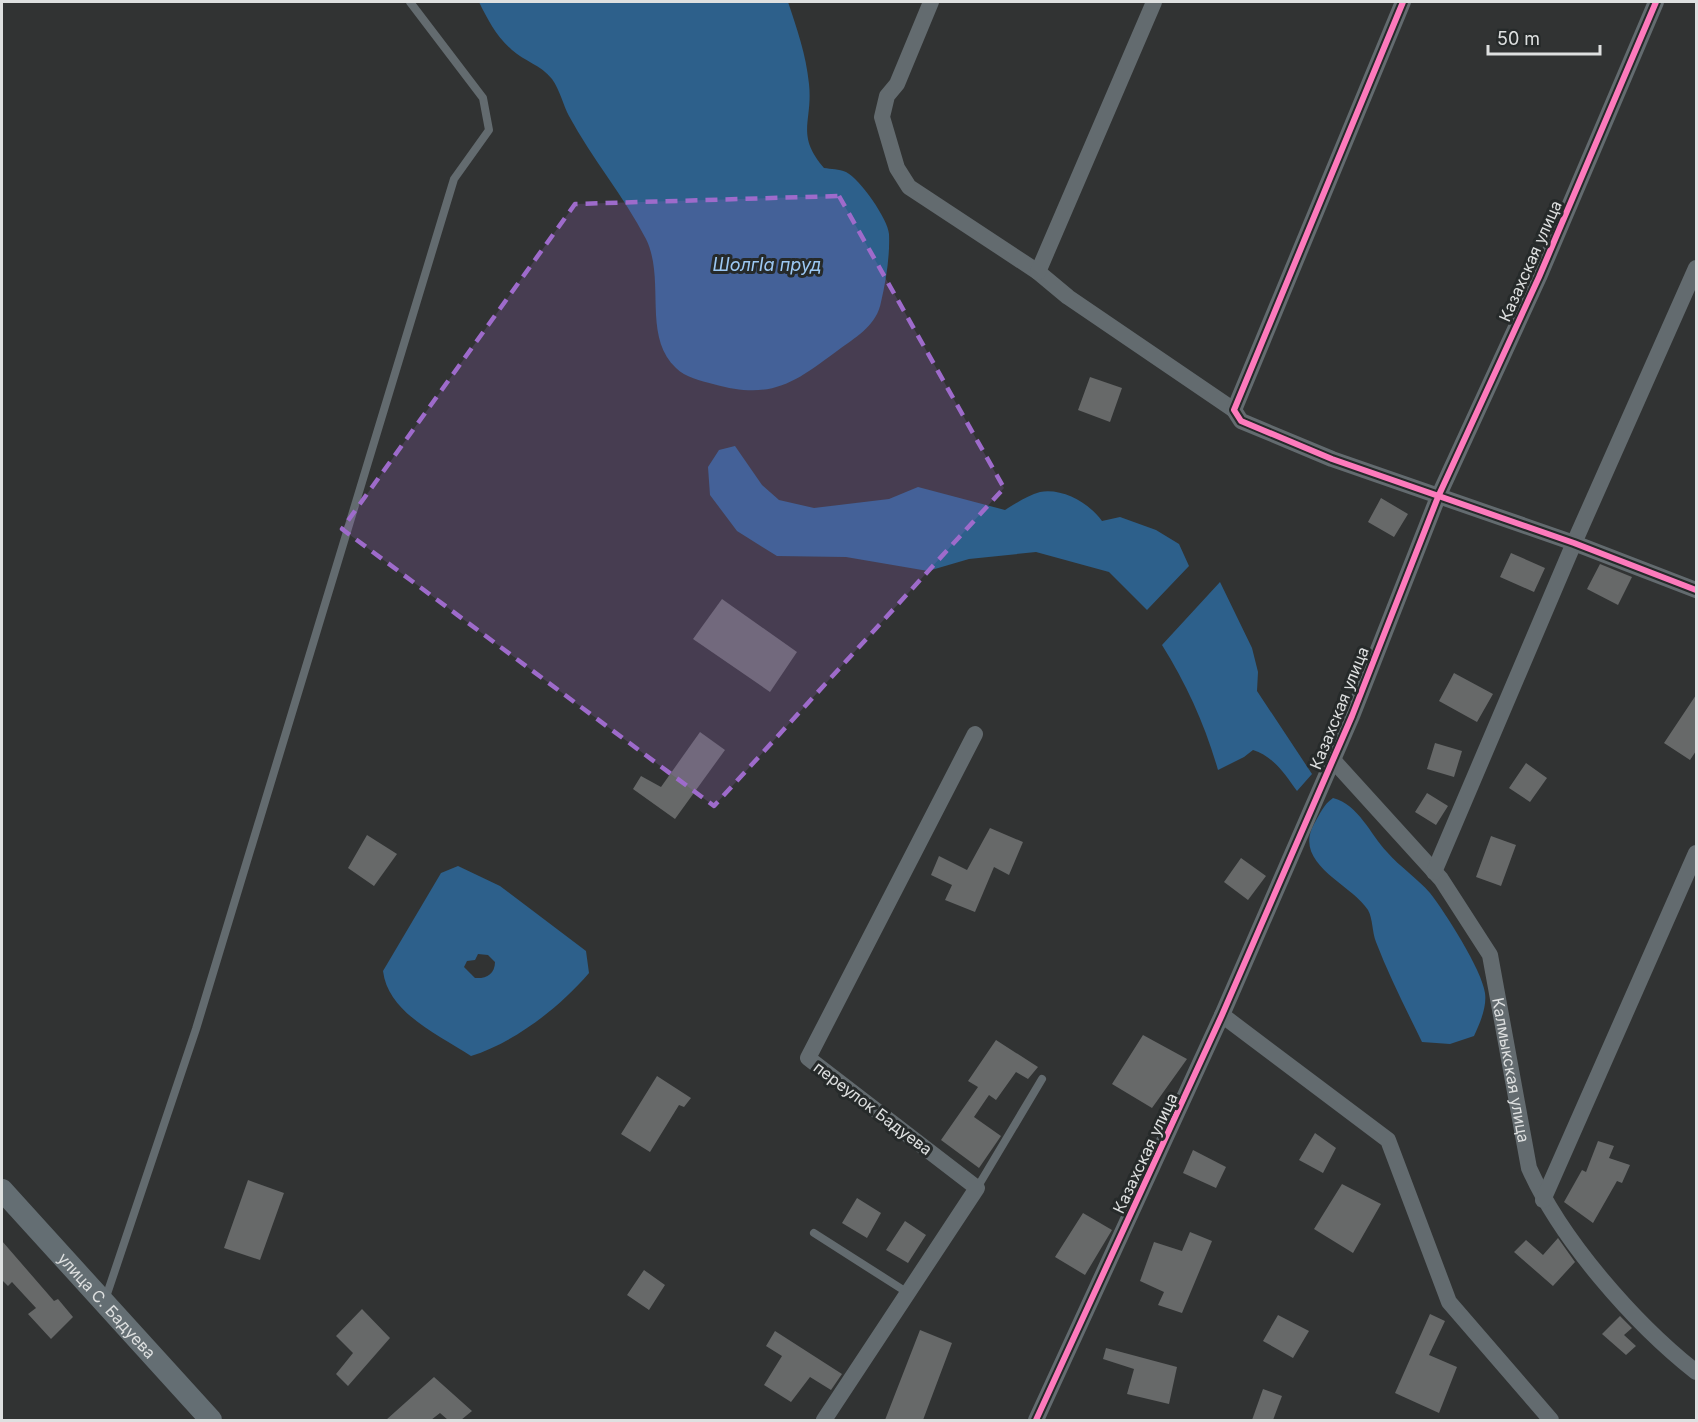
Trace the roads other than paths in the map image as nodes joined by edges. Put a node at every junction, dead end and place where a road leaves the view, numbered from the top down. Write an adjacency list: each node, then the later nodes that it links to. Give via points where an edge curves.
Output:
1 (410, 2): 23 (lane, via 483,98 489,130 454,179 196,1029)
2 (931, 2): 7 (street, via 897,84 887,96 882,117 897,168 909,187)
3 (1154, 2): 7 (street)
4 (1403, 2): 8 (street)
5 (1656, 2): 9 (street, Казахская улица, via 1539,277)
6 (1696, 268): 10 (street)
7 (1038, 272): 8 (street, via 1068,297)
8 (1234, 410): 9 (street, via 1241,421 1252,427)
9 (1438, 497): 10 (street); 13 (street, Казахская улица)
10 (1574, 543): 11 (street); 15 (street)
11 (1696, 590)
12 (975, 734): 18 (street, переулок Бадуева, via 808,1058)
13 (1333, 760): 15 (street, Калмыкская улица); 16 (street, Казахская улица)
14 (1696, 853): 20 (street)
15 (1434, 872): 20 (street, Калмыкская улица, via 1490,955 1529,1168)
16 (1222, 1015): 27 (street, Казахская улица); 28 (street, via 1388,1140 1449,1302)
17 (1042, 1079): 18 (lane)
18 (977, 1188): 22 (street)
19 (2, 1190): 23 (main road, улица С. Бадуева)
20 (1543, 1200): 24 (street, Калмыкская улица, via 1592,1266 1647,1328)
21 (814, 1233): 22 (lane)
22 (908, 1293): 26 (street)
23 (104, 1303): 25 (main road, улица С. Бадуева)
24 (1696, 1372)
25 (211, 1420)
26 (824, 1420)
27 (1036, 1420)
28 (1551, 1420)

